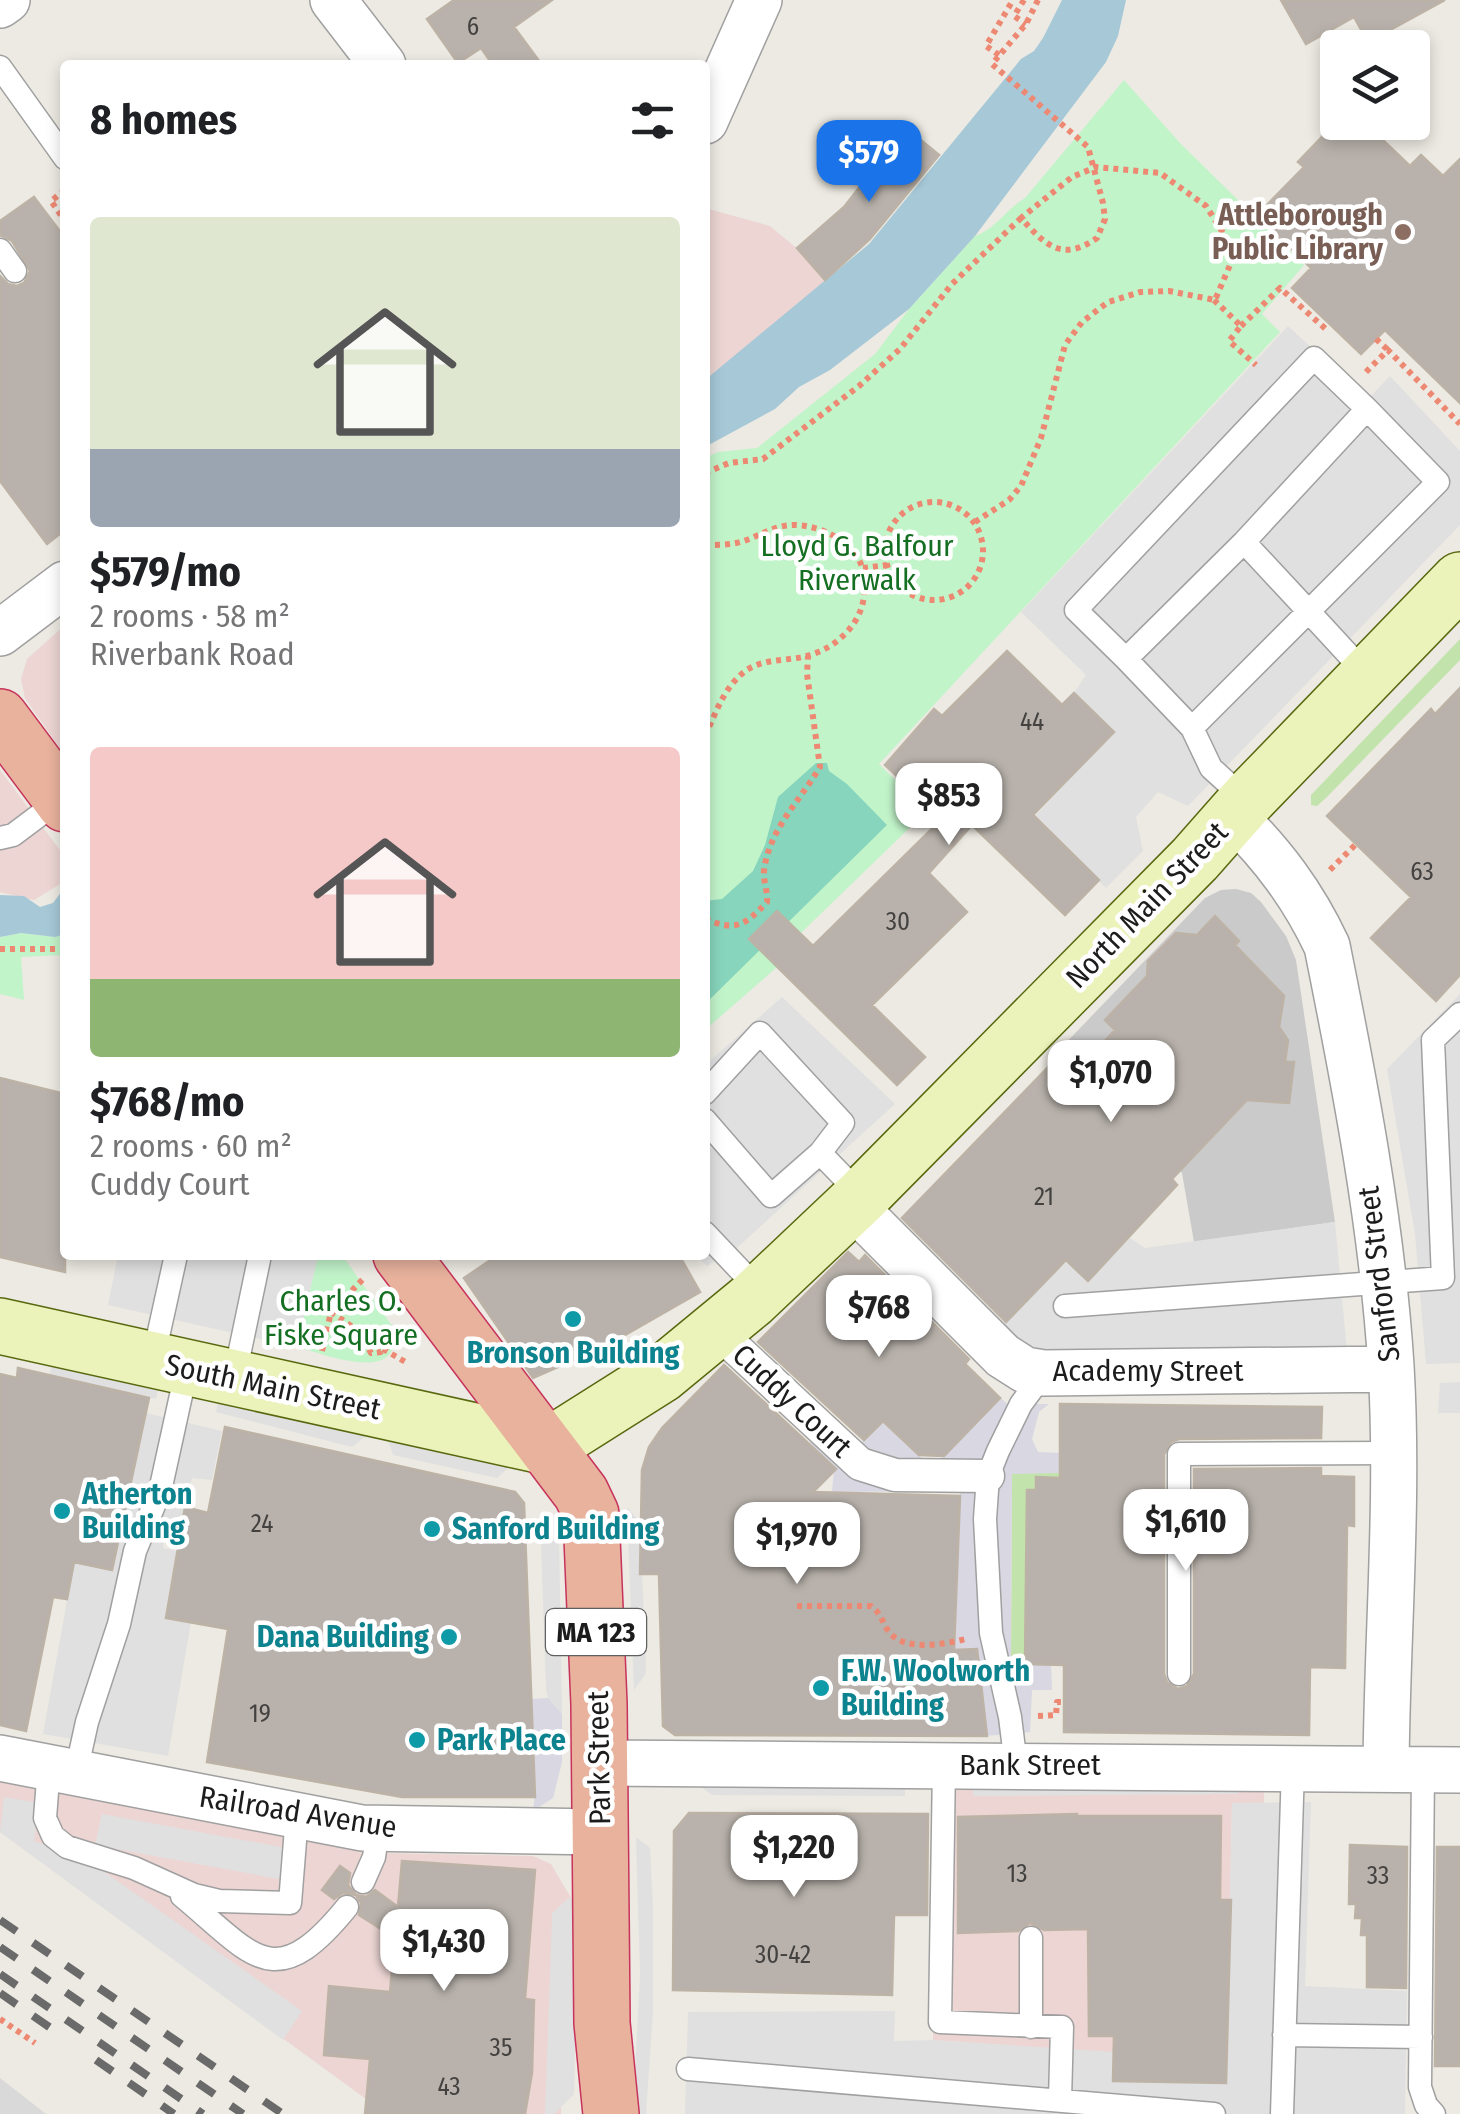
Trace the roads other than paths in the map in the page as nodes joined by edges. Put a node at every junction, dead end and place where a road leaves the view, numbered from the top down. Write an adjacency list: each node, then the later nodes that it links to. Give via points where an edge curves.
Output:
1 (7, 0): 4 (street)
2 (332, 0): 5 (street)
3 (759, 0): 7 (street)
4 (0, 5)
5 (378, 60)
6 (0, 67): 8 (lane)
7 (710, 110)
8 (60, 151)
9 (0, 250): 10 (lane)
10 (16, 271)
11 (1366, 409): 12 (lane); 15 (lane, via 1438,482); 17 (lane, via 1314,358 1076,610)
12 (1244, 542): 15 (lane); 17 (lane)
13 (1460, 580): 18 (main road, North Main Street)
14 (60, 588): 16 (street)
15 (1309, 612): 18 (lane); 20 (lane)
16 (0, 633)
17 (1126, 658): 20 (lane)
18 (1367, 675): 23 (main road, North Main Street)
19 (0, 717): 21 (highway)
20 (1192, 728): 23 (lane)
21 (60, 798)
22 (60, 804): 24 (lane)
23 (1240, 808): 29 (main road, North Main Street); 35 (street, Sanford Street, via 1327,946)
24 (0, 838)
25 (1460, 1014): 34 (lane, via 1433,1040)
26 (710, 1088): 28 (lane, via 760,1033 842,1122)
27 (710, 1126): 28 (lane, via 771,1196)
28 (820, 1152): 29 (lane)
29 (857, 1200): 36 (main road, North Main Street); 42 (street, Academy Street, via 1003,1356 1025,1370)
30 (710, 1238): 36 (lane)
31 (177, 1260): 40 (lane)
32 (257, 1260): 40 (lane)
33 (383, 1266): 43 (highway, MA 123)
34 (1451, 1278): 35 (lane)
35 (1384, 1282): 37 (lane); 41 (street, Sanford Street)
36 (760, 1291): 39 (main road, North Main Street)
37 (1064, 1306)
38 (0, 1326): 40 (main road, South Main Street)
39 (717, 1330): 43 (main road, North Main Street); 45 (street, Cuddy Court, via 860,1464 894,1475)
40 (191, 1369): 43 (main road, South Main Street); 53 (lane, via 88,1722)
41 (1391, 1369): 42 (street, Academy Street); 44 (street, Sanford Street)
42 (1044, 1372): 45 (lane)
43 (547, 1447): 48 (highway, Park Street / MA 123, via 584,1498 592,1522)
44 (1393, 1453): 46 (lane, via 1179,1454); 52 (street, Sanford Street)
45 (988, 1476): 50 (lane, via 992,1632)
46 (1179, 1674)
47 (0, 1758): 53 (street, Railroad Avenue)
48 (600, 1763): 49 (street, Bank Street); 56 (highway, Park Street / MA 123)
49 (944, 1765): 50 (street, Bank Street); 62 (lane, via 940,2022)
50 (1016, 1765): 51 (street, Bank Street)
51 (1293, 1767): 52 (street, Bank Street); 63 (lane)
52 (1423, 1769): 64 (lane)
53 (63, 1770): 54 (street, Railroad Avenue); 58 (lane, via 43,1808 53,1836)
54 (297, 1816): 55 (street, Railroad Avenue); 58 (lane, via 290,1902 219,1900)
55 (378, 1830): 56 (street, Railroad Avenue); 57 (lane)
56 (600, 1832): 61 (highway, Park Street / MA 123)
57 (363, 1882)
58 (167, 1884): 59 (lane, via 241,1946 270,1961 303,1951)
59 (347, 1907)
60 (1031, 1938): 62 (lane)
61 (602, 2023): 67 (highway, Park Street / MA 123); 68 (highway, Park Street / MA 123)
62 (1031, 2027): 66 (lane, via 1062,2027)
63 (1284, 2035): 64 (lane); 70 (lane)
64 (1421, 2037): 71 (lane, via 1420,2087)
65 (688, 2070): 66 (lane)
66 (1060, 2100): 69 (lane)
67 (587, 2114)
68 (611, 2114)
69 (1214, 2114)
70 (1282, 2114)
71 (1434, 2114)

